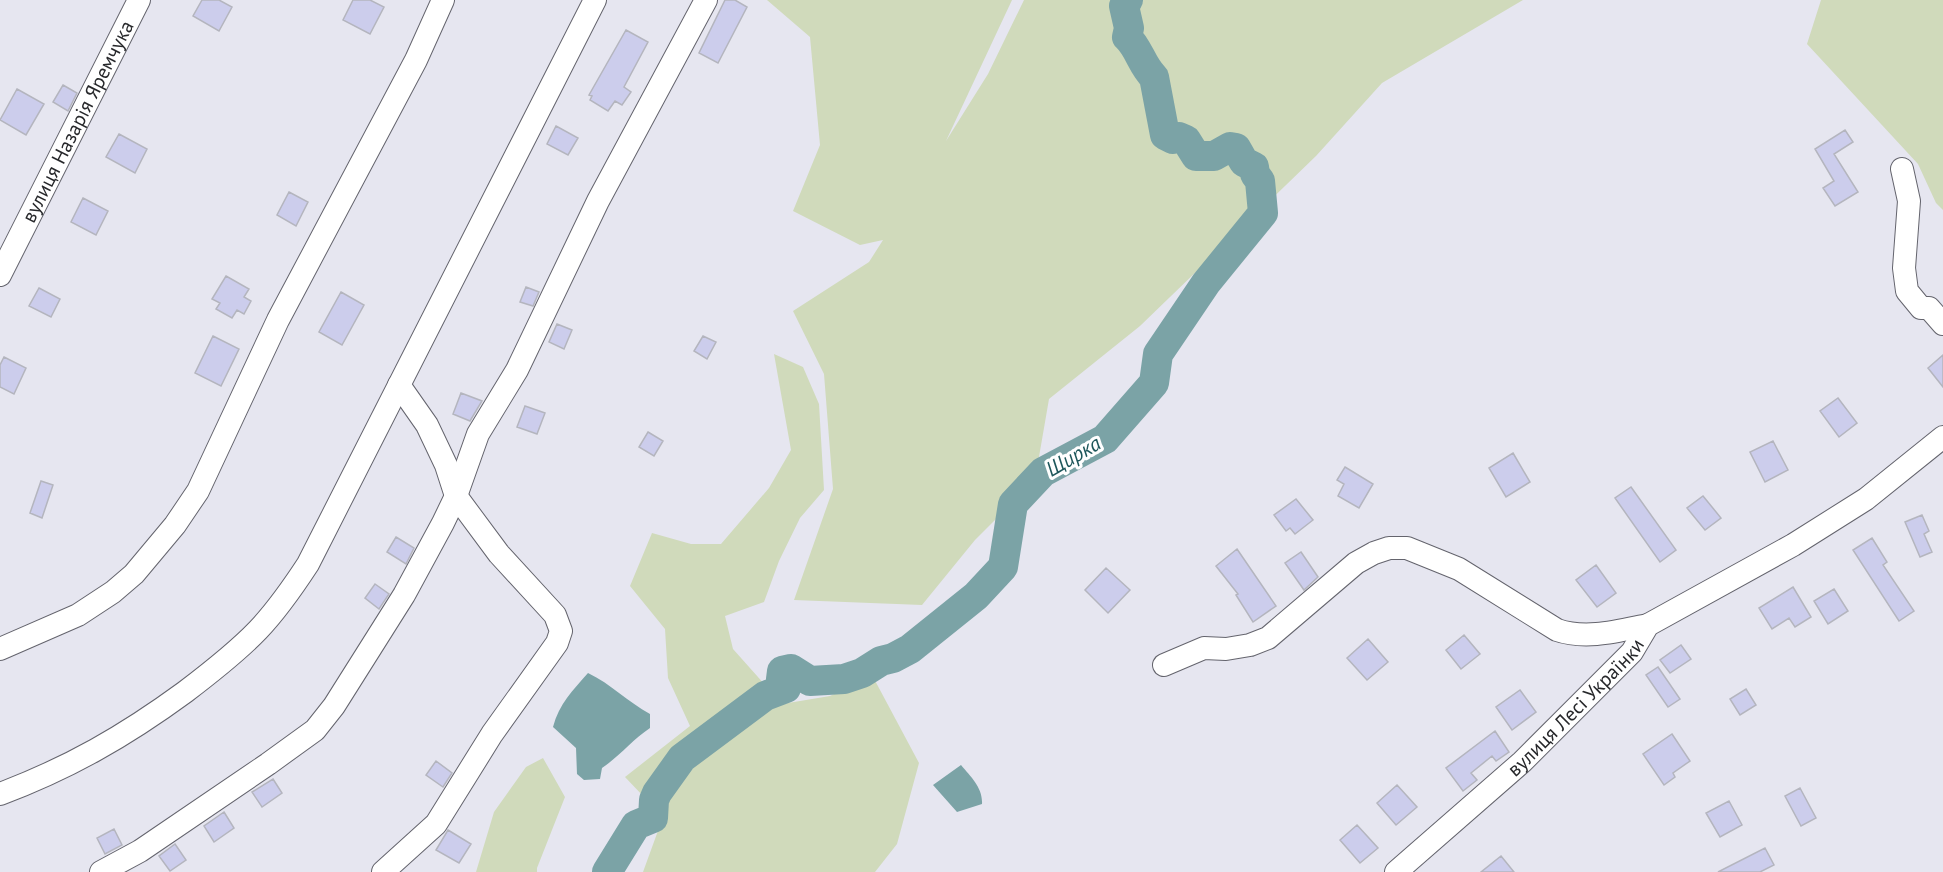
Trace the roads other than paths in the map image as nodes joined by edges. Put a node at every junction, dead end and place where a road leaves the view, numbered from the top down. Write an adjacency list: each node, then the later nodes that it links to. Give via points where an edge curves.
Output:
1 (139, 0): 6 (street, вулиця Назарія Яремчука)
2 (443, 0): 12 (street, via 416,60 278,320 198,491 175,525 134,574 113,592 78,615)
3 (595, 0): 8 (street)
4 (706, 0): 10 (street, via 598,201 517,370 478,434)
5 (1902, 169): 7 (street, via 1909,201 1904,268 1907,291 1921,308 1929,308)
6 (0, 274)
7 (1943, 324)
8 (399, 385): 10 (street, via 426,425); 14 (street, via 308,564 258,630 150,718 52,773)
9 (1943, 436): 11 (street, вулиця Лесі Українки, via 1866,499)
10 (456, 496): 15 (street, via 404,595 315,730 195,815); 16 (street, via 499,554 555,615 561,631 557,643 492,734 436,824)
11 (1648, 625): 13 (street, via 1604,634 1570,635 1460,569 1407,548 1389,548 1356,563 1268,638 1226,649 1204,648); 17 (street, вулиця Лесі Українки, via 1632,652 1522,762)
12 (0, 649)
13 (1164, 665)
14 (0, 794)
15 (101, 872)
16 (382, 872)
17 (1396, 872)

